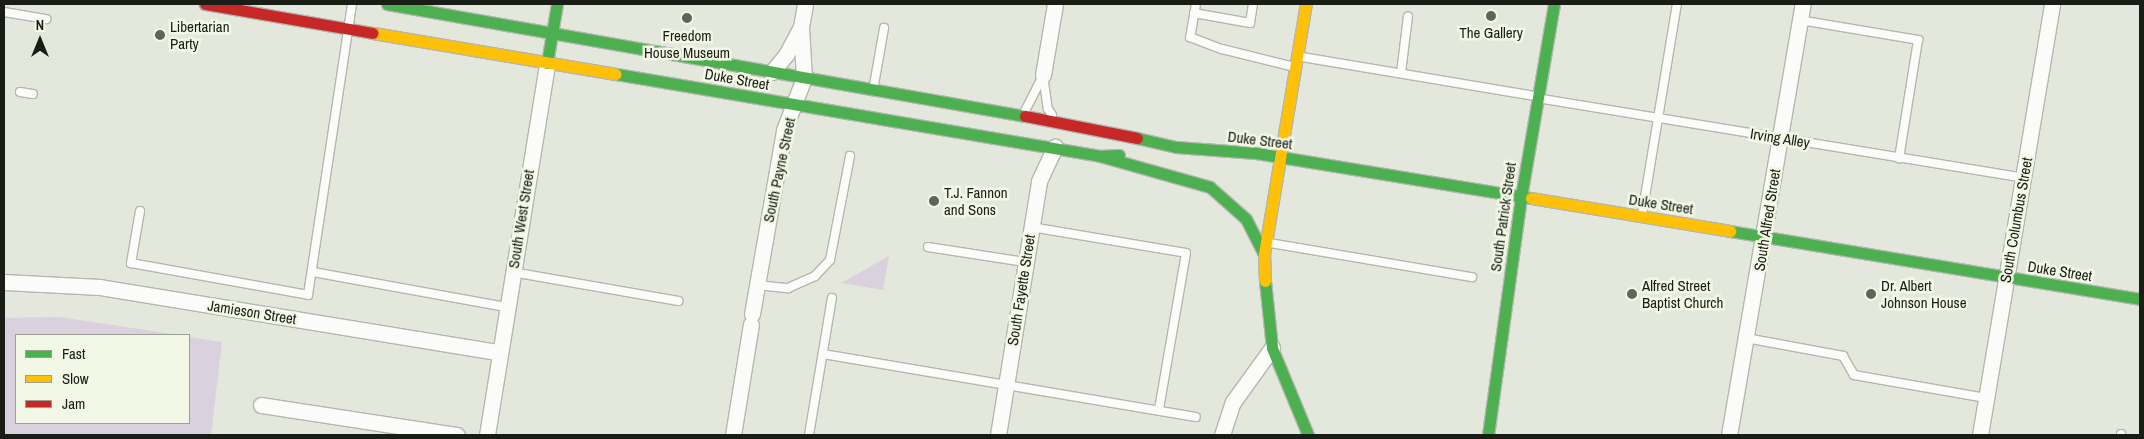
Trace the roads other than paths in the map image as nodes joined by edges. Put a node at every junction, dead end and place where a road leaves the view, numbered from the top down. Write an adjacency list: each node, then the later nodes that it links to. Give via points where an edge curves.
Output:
1 (205, 4): 21 (main road, Duke Street)
2 (352, 4): 21 (lane)
3 (387, 4): 14 (main road, Duke Street)
4 (557, 4): 24 (main road, South West Street)
5 (805, 4): 22 (street, South Payne Street)
6 (1055, 4): 29 (street)
7 (1196, 4): 16 (lane)
8 (1253, 4): 16 (lane, via 1250,23)
9 (1306, 4): 25 (main road)
10 (1554, 4): 34 (main road, South Patrick Street)
11 (1676, 4): 37 (lane)
12 (1803, 4): 20 (street, South Alfred Street)
13 (2052, 4): 46 (street, South Columbus Street)
14 (405, 9): 17 (main road, Duke Street)
15 (4, 12): 19 (lane)
16 (1194, 13): 25 (lane, Irving Alley, via 1190,37 1222,49)
17 (452, 15): 24 (main road, Duke Street)
18 (1408, 16): 28 (lane)
19 (46, 19)
20 (1800, 20): 39 (street, South Alfred Street); 45 (lane, via 1918,40)
21 (348, 26): 26 (main road, Duke Street, via 401,31); 56 (lane)
22 (801, 27): 27 (street, South Payne Street, via 786,55); 30 (street, South Payne Street)
23 (884, 28): 31 (lane)
24 (552, 32): 26 (main road, South West Street); 27 (main road, Duke Street)
25 (1296, 61): 28 (lane, Irving Alley); 44 (main road)
26 (547, 63): 35 (main road, Duke Street); 57 (street, South West Street)
27 (772, 72): 30 (main road, Duke Street)
28 (1400, 73): 34 (lane, Irving Alley)
29 (1043, 75): 36 (lane); 38 (lane, via 1048,109)
30 (804, 78): 31 (main road, Duke Street); 35 (street, South Payne Street)
31 (874, 90): 36 (main road, Duke Street)
32 (20, 92): 33 (lane)
33 (33, 94)
34 (1537, 97): 37 (lane, Irving Alley); 47 (main road, South Patrick Street)
35 (794, 104): 40 (main road, Duke Street); 61 (street, South Payne Street, via 784,130)
36 (1023, 115): 38 (main road, Duke Street)
37 (1658, 118): 39 (lane, Irving Alley); 49 (lane)
38 (1056, 121): 41 (main road, Duke Street)
39 (1780, 138): 45 (lane, Irving Alley); 51 (street, South Alfred Street)
40 (1055, 147): 43 (main road, Duke Street); 50 (street, South Fayette Street, via 1039,181)
41 (1176, 147): 43 (main road, Duke Street, via 1132,155); 44 (main road, Duke Street)
42 (850, 156): 61 (lane, via 830,260 815,276 788,288)
43 (1100, 156): 54 (main road, via 1210,187 1246,219)
44 (1280, 157): 47 (main road, Duke Street); 52 (main road)
45 (1899, 158): 46 (lane, Irving Alley)
46 (2023, 178): 59 (street, South Columbus Street)
47 (1521, 197): 49 (main road, Duke Street); 82 (main road, South Patrick Street)
48 (140, 211): 56 (lane, via 132,263 308,295)
49 (1641, 216): 51 (main road, Duke Street)
50 (1031, 227): 55 (street, South Fayette Street); 73 (lane, via 1186,253)
51 (1764, 236): 59 (main road, Duke Street); 66 (street, South Alfred Street)
52 (1265, 242): 54 (main road); 58 (lane)
53 (928, 247): 55 (lane)
54 (1264, 254): 67 (main road, via 1265,301)
55 (1025, 262): 70 (street, South Fayette Street)
56 (313, 272): 65 (lane)
57 (512, 272): 64 (lane); 65 (street, South West Street)
58 (1472, 277)
59 (2006, 277): 63 (main road, Duke Street); 71 (street, South Columbus Street)
60 (4, 282): 68 (street, Jamieson Street, via 100,287)
61 (757, 285): 77 (street, South Payne Street)
62 (832, 298): 69 (lane)
63 (2140, 299)
64 (678, 301)
65 (506, 307): 68 (street, South West Street)
66 (1746, 338): 71 (lane, via 1843,356 1854,375); 83 (street, South Alfred Street)
67 (1272, 348): 80 (street, via 1233,402); 81 (main road)
68 (499, 352): 76 (street, South West Street)
69 (823, 354): 70 (lane); 78 (lane)
70 (1006, 384): 73 (lane); 79 (street, South Fayette Street)
71 (1986, 398): 84 (street, South Columbus Street)
72 (261, 405): 75 (street)
73 (1159, 410): 74 (lane)
74 (1196, 417)
75 (457, 435)
76 (487, 435)
77 (733, 435)
78 (809, 435)
79 (998, 435)
80 (1222, 435)
81 (1308, 435)
82 (1488, 435)
83 (1729, 435)
84 (1980, 435)

